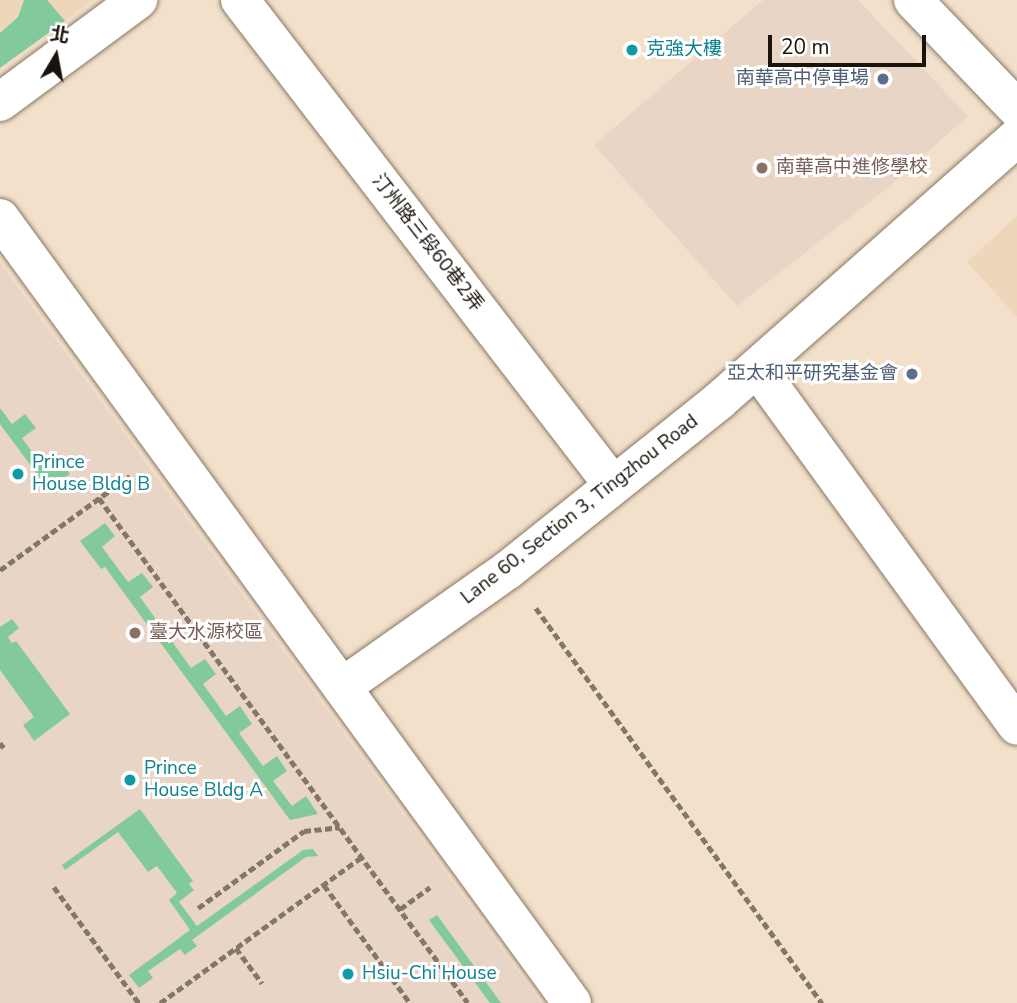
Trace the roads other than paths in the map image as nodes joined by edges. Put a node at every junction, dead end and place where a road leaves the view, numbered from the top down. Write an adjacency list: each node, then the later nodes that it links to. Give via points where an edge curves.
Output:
1 (138, 0): 4 (street)
2 (240, 0): 9 (street, 汀州路三段60巷2弄)
3 (913, 0): 5 (street)
4 (0, 102)
5 (1017, 108)
6 (1017, 137): 8 (street, Lane 60, Section 3, Tingzhou Road)
7 (0, 218): 10 (street)
8 (757, 369): 9 (street, Lane 60, Section 3, Tingzhou Road); 11 (street)
9 (614, 485): 10 (street, Lane 60, Section 3, Tingzhou Road, via 509,570)
10 (342, 687): 12 (street)
11 (1017, 726)
12 (572, 1003)

